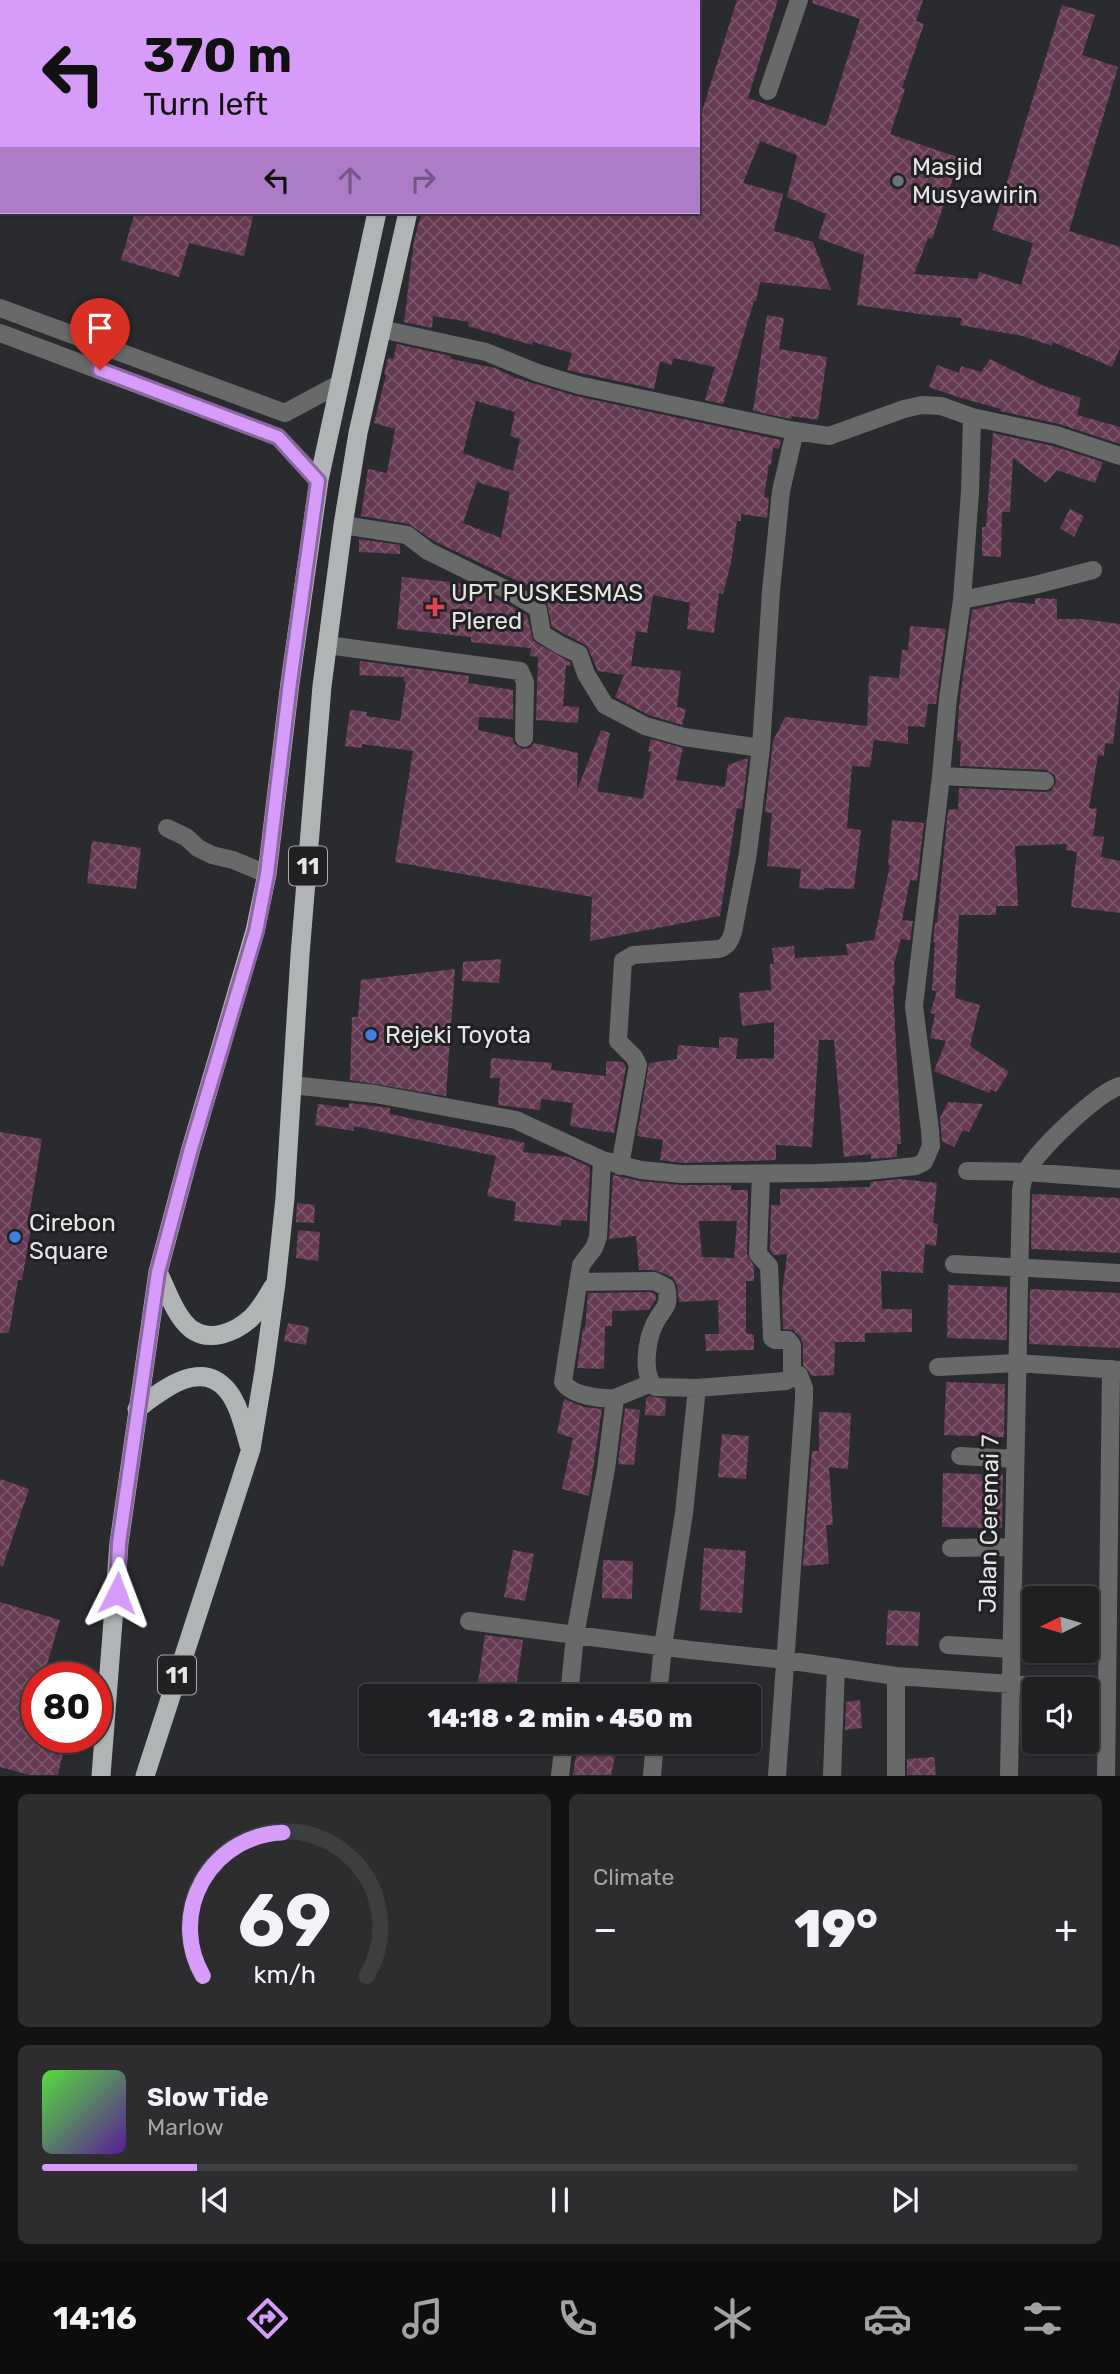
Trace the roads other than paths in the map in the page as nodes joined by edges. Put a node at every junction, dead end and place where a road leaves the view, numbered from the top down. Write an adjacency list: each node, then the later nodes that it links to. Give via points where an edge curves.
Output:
1 (799, 0): 2 (street)
2 (768, 91)
3 (377, 214): 10 (highway, 11)
4 (408, 214): 6 (highway, 11)
5 (0, 308): 8 (street)
6 (381, 329): 12 (street, via 486,352 578,385); 15 (highway, 11)
7 (0, 333): 9 (street)
8 (82, 338): 9 (street); 10 (street, via 285,413)
9 (74, 361): 14 (street, via 278,437)
10 (339, 384): 14 (highway, 11)
11 (972, 417): 12 (street, via 922,405 829,436); 13 (street, via 1056,435); 17 (street)
12 (795, 431): 20 (street, via 781,491)
13 (1120, 456)
14 (318, 481): 24 (highway, 11)
15 (343, 525): 18 (highway, 11); 20 (street, via 407,535 428,551 534,606 542,634 579,653 605,705 645,726)
16 (1093, 570): 17 (street)
17 (962, 600): 21 (street)
18 (327, 645): 19 (street, via 520,671 525,682); 25 (highway, 11)
19 (524, 738)
20 (761, 748): 28 (street, via 748,853 730,941 719,950 633,955 623,961 618,1041 638,1065)
21 (941, 776): 22 (street); 31 (street, via 914,1006 929,1154 916,1166)
22 (1045, 781)
23 (167, 828): 24 (street, via 212,855)
24 (267, 874): 35 (highway, 11, via 256,931)
25 (292, 1085): 27 (street, via 375,1094 506,1118); 38 (highway, 11)
26 (1120, 1086): 30 (street, via 1068,1123)
27 (602, 1160): 28 (street); 37 (street, via 598,1237 581,1265)
28 (620, 1166): 31 (street, via 681,1174)
29 (967, 1171): 30 (street)
30 (1026, 1172): 32 (street); 34 (street, Jalan Ceremai 7)
31 (761, 1174): 42 (street, via 758,1254 769,1266 772,1338 791,1341)
32 (1120, 1179)
33 (954, 1264): 34 (street)
34 (1018, 1267): 36 (street); 39 (street, Jalan Ceremai 7)
35 (158, 1272): 38 (highway, via 191,1329 216,1336 253,1317); 46 (highway, 11)
36 (1120, 1273)
37 (578, 1282): 43 (street, via 654,1281 666,1287 669,1300 655,1323 648,1350 646,1372); 45 (street, via 564,1382 570,1390)
38 (276, 1283): 47 (highway, 11)
39 (1017, 1363): 40 (street); 41 (street); 49 (street, Jalan Ceremai 7)
40 (938, 1367)
41 (1116, 1370): 64 (street)
42 (792, 1373): 44 (street, via 786,1381); 57 (street, via 802,1381 804,1401)
43 (651, 1383): 44 (street, via 655,1387); 45 (street)
44 (697, 1388): 55 (street)
45 (615, 1398): 53 (street)
46 (138, 1409): 47 (highway, via 178,1381 197,1377 217,1380 229,1391); 67 (highway, 11, via 119,1543)
47 (251, 1448): 68 (highway, 11)
48 (960, 1456): 49 (street)
49 (1015, 1459): 50 (street, Jalan Ceremai 7)
50 (1013, 1547): 51 (street); 56 (street, Jalan Ceremai 7)
51 (951, 1548)
52 (469, 1621): 53 (street)
53 (575, 1635): 55 (street); 60 (street)
54 (948, 1645): 56 (street)
55 (663, 1646): 57 (street); 61 (street)
56 (1011, 1649): 62 (street, Jalan Ceremai 7)
57 (786, 1660): 58 (street); 71 (street)
58 (836, 1667): 59 (street); 72 (street)
59 (896, 1676): 62 (street); 73 (street)
60 (570, 1684)
61 (660, 1684)
62 (1010, 1685): 63 (street); 74 (street, Jalan Ceremai 7)
63 (1022, 1686)
64 (1114, 1690): 75 (street)
65 (563, 1754): 69 (street)
66 (653, 1754): 70 (street)
67 (101, 1776)
68 (145, 1776)
69 (560, 1776)
70 (652, 1776)
71 (778, 1776)
72 (832, 1776)
73 (896, 1776)
74 (1009, 1776)
75 (1106, 1776)

